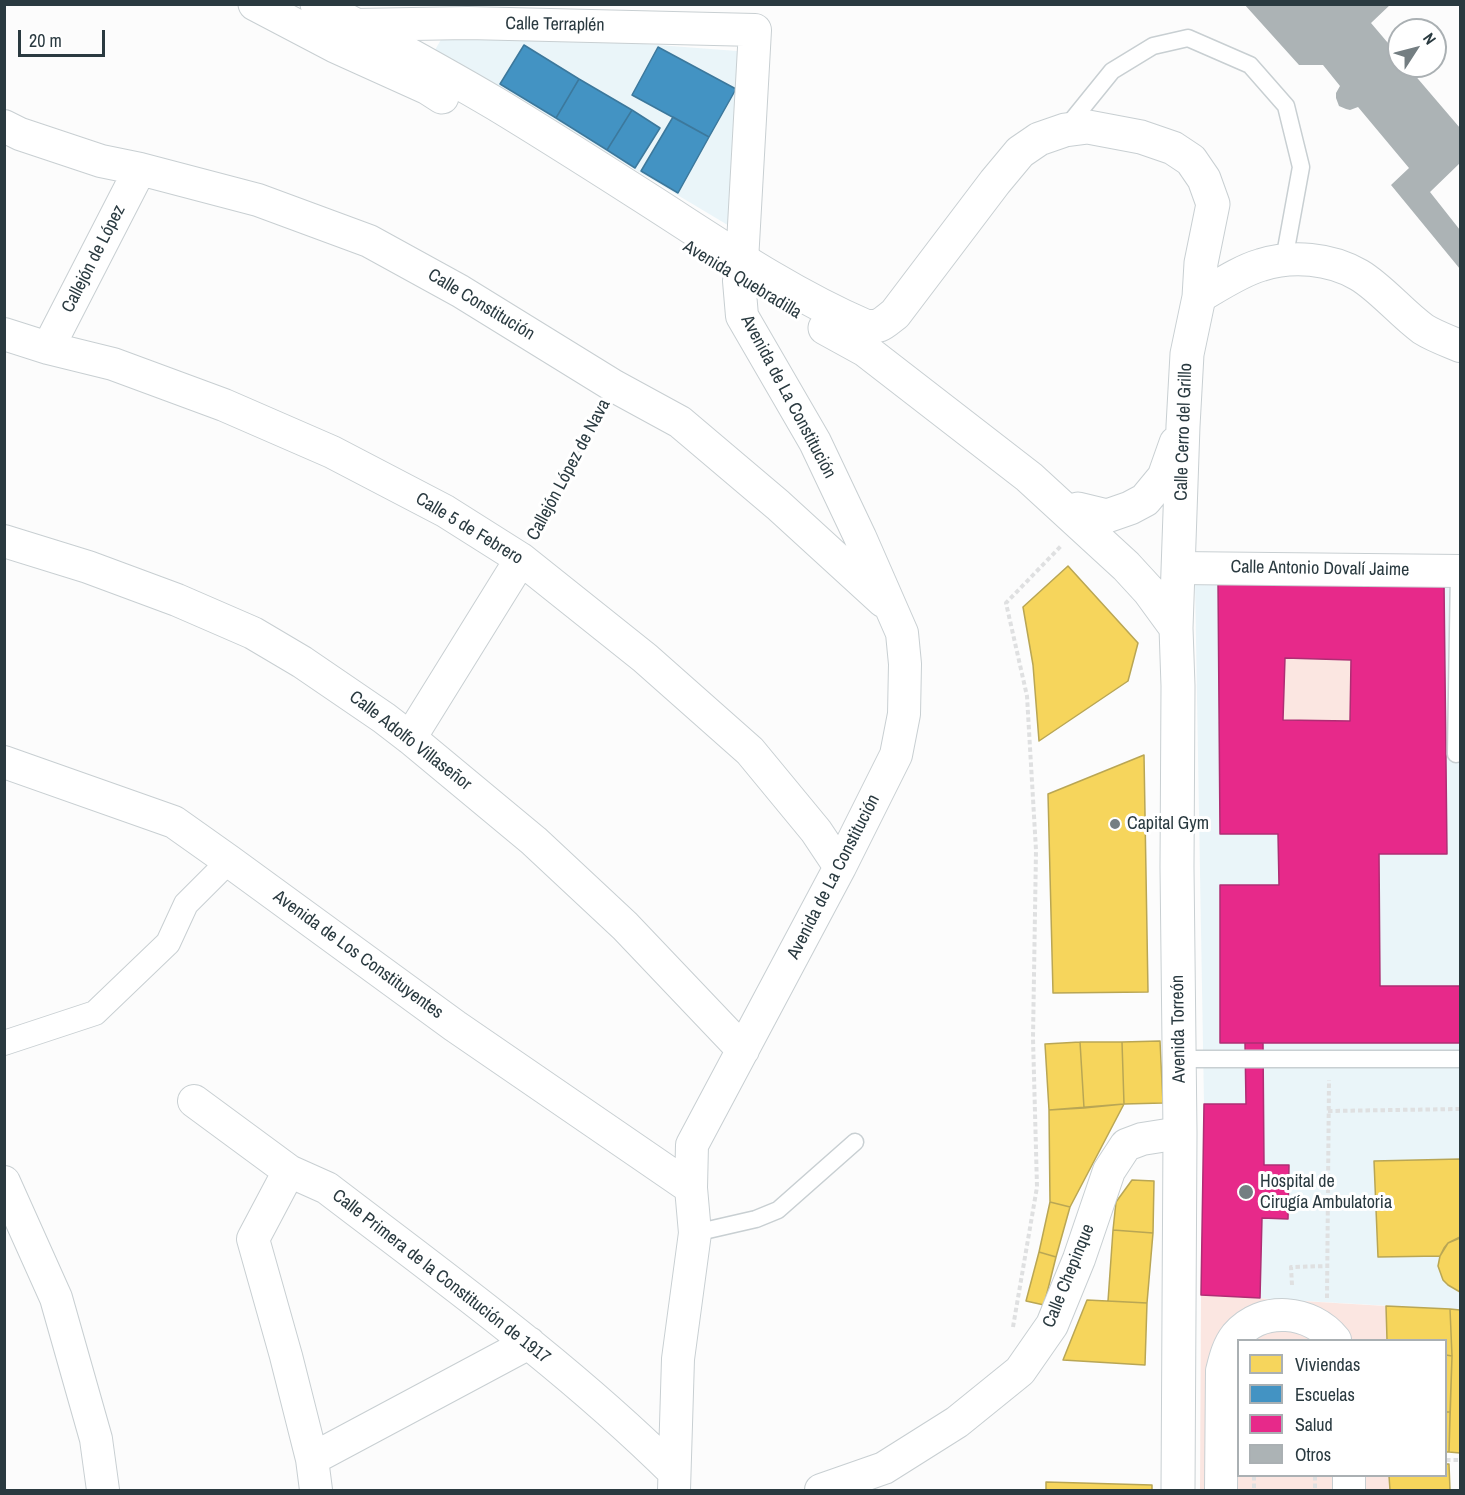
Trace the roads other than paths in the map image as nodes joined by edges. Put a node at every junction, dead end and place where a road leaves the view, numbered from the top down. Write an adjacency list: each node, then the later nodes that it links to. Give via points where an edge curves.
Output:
1 (255, 4): 8 (street, Avenida Quebradilla, via 428,88 593,188)
2 (317, 4): 3 (street, Avenida Quebradilla)
3 (355, 25): 8 (street, Avenida Quebradilla, via 496,104 658,206); 8 (street, Calle Terraplén, via 468,23 755,30)
4 (4, 126): 6 (street, Calle Constitución, via 101,161)
5 (1065, 130): 7 (lane, via 1112,71 1153,46 1188,38 1250,65 1286,106 1301,167); 8 (street, Avenida Quebradilla, via 1039,139 1020,152 895,314 881,325 865,326); 9 (street, Calle Cerro del Grillo, via 1088,128 1141,137 1173,148 1191,160 1204,179 1213,204 1201,262)
6 (140, 169): 12 (street, Callejón de López); 19 (street, Calle Constitución, via 258,200 369,241 460,291 680,422)
7 (1284, 260): 9 (street, via 1260,265); 11 (street, via 1332,263 1359,275 1425,330)
8 (741, 271): 14 (street, Avenida Quebradilla, via 865,350); 19 (street, Avenida de La Constitución, via 742,316 814,442)
9 (1199, 297): 13 (street, Calle Cerro del Grillo, via 1187,354)
10 (4, 334): 12 (street, Calle 5 de Febrero)
11 (1461, 346)
12 (48, 348): 16 (street, Calle 5 de Febrero, via 113,363 332,452 445,511)
13 (1183, 426): 14 (street, via 1164,477 1145,500 1107,516); 17 (street, Calle Cerro del Grillo)
14 (1080, 517): 17 (street, via 1152,560); 20 (street, Avenida Quebradilla, via 1149,591)
15 (4, 542): 21 (street, Calle Adolfo Villaseñor, via 99,571 253,633)
16 (521, 559): 21 (street, Callejón López de Nava); 25 (street, Calle 5 de Febrero, via 645,658 750,751 816,831)
17 (1179, 568): 18 (street, Calle Antonio Dovalí Jaime); 20 (street, Avenida Torreón)
18 (1460, 571): 22 (lane)
19 (891, 609): 25 (street, Avenida de La Constitución, via 902,633 905,664 904,714 896,755)
20 (1176, 628): 28 (street, Avenida Torreón)
21 (411, 738): 27 (street, Calle Adolfo Villaseñor, via 534,841 625,926)
22 (1456, 754)
23 (4, 762): 24 (street, Avenida de Los Constituyentes, via 174,822)
24 (229, 861): 26 (street, via 186,904 168,943 96,1013); 35 (street, Avenida de Los Constituyentes, via 455,1026)
25 (840, 867): 27 (street, Avenida de La Constitución)
26 (4, 1044)
27 (743, 1050): 35 (street, Avenida de La Constitución, via 692,1145)
28 (1179, 1059): 29 (lane); 31 (street, Avenida Torreón)
29 (1461, 1059)
30 (194, 1101): 33 (street, Calle Primera de la Constitución de 1917)
31 (1180, 1133): 41 (street, Calle Chepinque, via 1126,1145 1109,1171 1052,1325 1020,1371 957,1422 884,1468); 44 (street, Avenida Torreón)
32 (855, 1142): 36 (lane, via 778,1210)
33 (289, 1171): 38 (street, Calle Primera de la Constitución de 1917, via 327,1188); 39 (street, via 253,1239)
34 (4, 1182): 42 (street, via 56,1298 96,1439)
35 (691, 1188): 36 (street, Avenida de La Constitución)
36 (695, 1233): 40 (street, Avenida de La Constitución, via 678,1359)
37 (1334, 1339): 45 (street, via 1313,1321 1283,1314 1265,1317 1236,1336 1222,1371)
38 (529, 1343): 39 (street); 40 (street, Calle Primera de la Constitución de 1917, via 640,1438)
39 (312, 1459): 43 (street)
40 (674, 1481)
41 (825, 1490)
42 (103, 1491)
43 (315, 1491)
44 (1178, 1491)
45 (1221, 1491)

